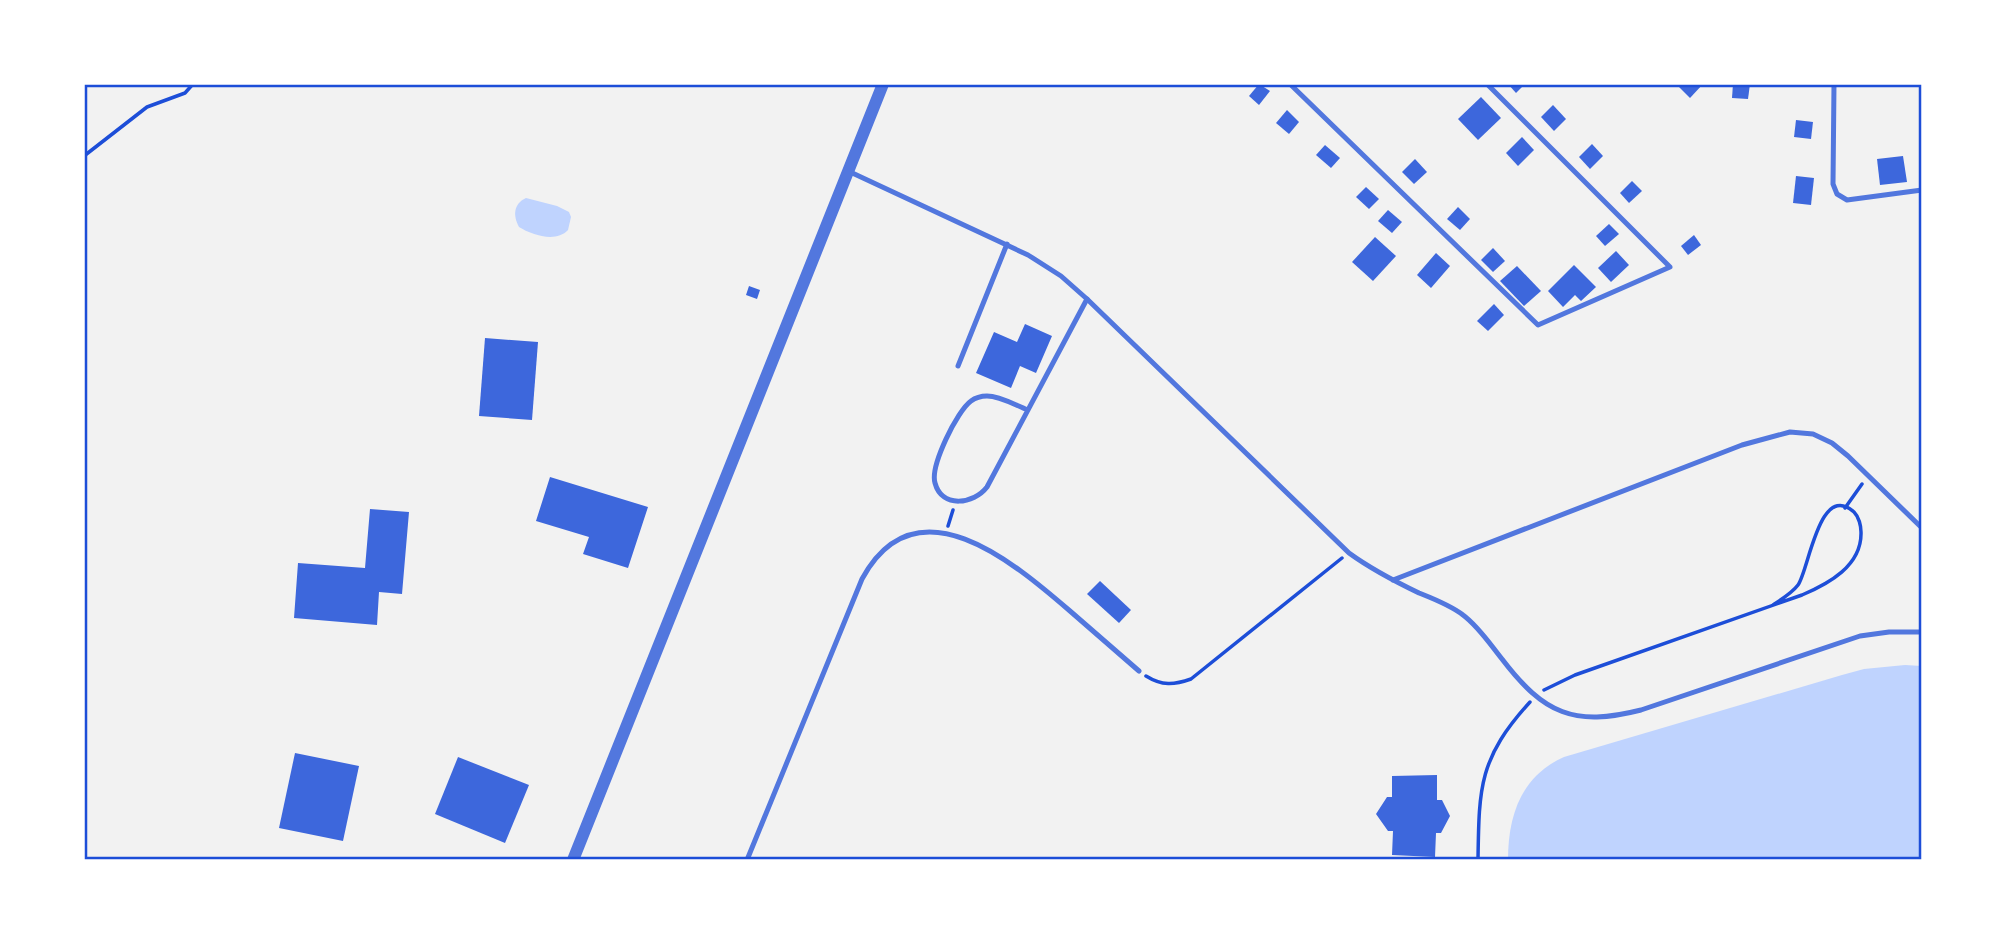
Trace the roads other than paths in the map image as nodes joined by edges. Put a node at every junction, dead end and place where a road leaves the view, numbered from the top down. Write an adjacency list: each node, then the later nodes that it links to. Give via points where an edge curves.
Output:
1 (883, 84): 5 (street)
2 (1290, 84): 3 (lane, via 1538,325 1670,267)
3 (1488, 84)
4 (1834, 84): 6 (lane, via 1833,184 1837,194 1847,200)
5 (848, 171): 7 (lane); 15 (street)
6 (1922, 190)
7 (1007, 244): 8 (lane, via 1045,265); 9 (lane)
8 (1087, 299): 10 (lane); 12 (lane, via 1349,553)
9 (958, 366)
10 (1028, 410): 10 (lane, via 981,495 955,501 939,491 936,464 971,401 988,396)
11 (1922, 528): 12 (lane, via 1832,443 1813,434 1790,432 1769,436)
12 (1393, 580): 13 (lane, via 1462,614 1535,696 1575,716 1596,719 1642,710 1860,636)
13 (1922, 632)
14 (1139, 671): 16 (lane, via 1048,592 974,542 935,532 900,538 883,548 862,579)
15 (573, 860)
16 (747, 860)

